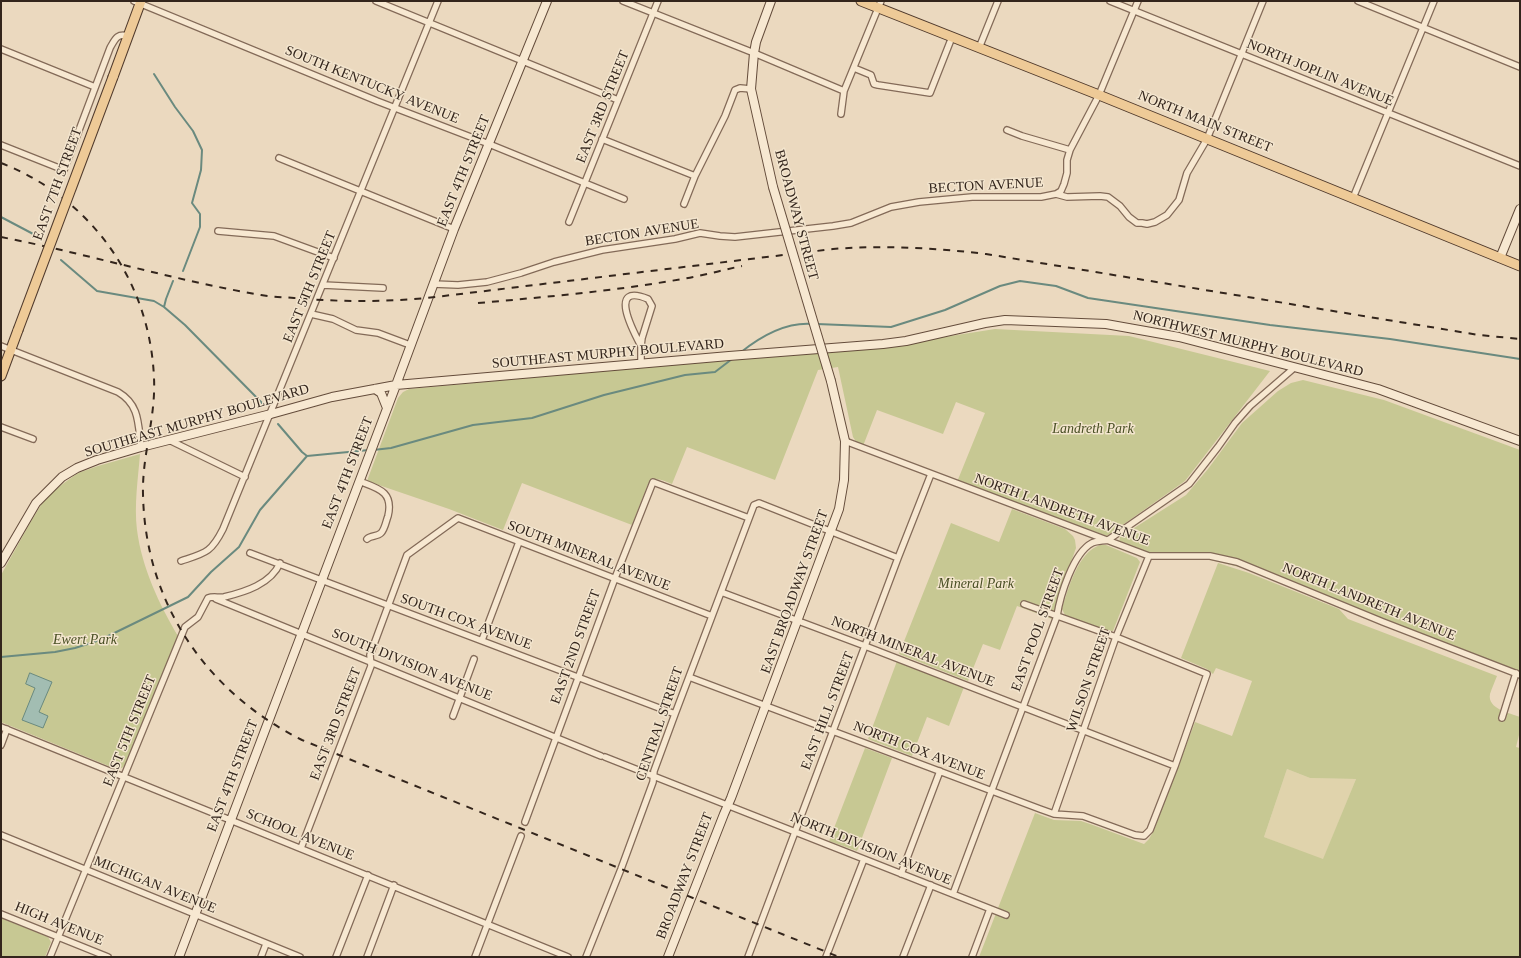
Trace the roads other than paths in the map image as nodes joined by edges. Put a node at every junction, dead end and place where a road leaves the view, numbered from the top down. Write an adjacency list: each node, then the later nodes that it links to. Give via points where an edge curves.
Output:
1 (376, 1): 18 (street)
2 (438, 1): 18 (street, EAST 5TH STREET)
3 (547, 1): 26 (street, EAST 4TH STREET)
4 (623, 1): 17 (street)
5 (658, 1): 17 (street, EAST 3RD STREET)
6 (771, 1): 24 (street)
7 (861, 1): 15 (main road, NORTH MAIN STREET)
8 (998, 1): 22 (street)
9 (1110, 1): 16 (street, NORTH JOPLIN AVENUE)
10 (1138, 1): 16 (street, BECTON AVENUE)
11 (1263, 1): 25 (street)
12 (1358, 1): 19 (street)
13 (1434, 1): 19 (street)
14 (138, 2): 20 (main road, EAST 7TH STREET); 34 (street, SOUTH KENTUCKY AVENUE)
15 (879, 4): 21 (main road, NORTH MAIN STREET); 28 (street)
16 (1134, 10): 25 (street, NORTH JOPLIN AVENUE); 32 (street, BECTON AVENUE)
17 (653, 13): 24 (street); 33 (street, EAST 3RD STREET)
18 (429, 23): 26 (street); 34 (street, EAST 5TH STREET)
19 (1424, 28): 27 (street); 36 (street)
20 (128, 36): 29 (street, EAST 7TH STREET, via 121,35 115,39); 67 (main road, EAST 7TH STREET, bridge)
21 (952, 37): 22 (main road, NORTH MAIN STREET); 28 (street, via 930,92 878,86 874,84 871,75)
22 (979, 48): 32 (main road, NORTH MAIN STREET)
23 (1, 49): 29 (street)
24 (754, 53): 30 (street, BROADWAY STREET); 31 (street)
25 (1241, 54): 36 (street, NORTH JOPLIN AVENUE); 39 (street)
26 (523, 61): 33 (street); 40 (street, EAST 4TH STREET)
27 (1520, 67)
28 (854, 68): 31 (street)
29 (95, 87): 41 (street, EAST 7TH STREET, via 64,170)
30 (751, 89): 45 (street, via 735,90); 71 (street, BROADWAY STREET, bridge, via 773,187)
31 (844, 91): 35 (street)
32 (1099, 95): 39 (main road, NORTH MAIN STREET); 42 (street, BECTON AVENUE)
33 (618, 100): 38 (street, EAST 3RD STREET)
34 (395, 108): 40 (street, SOUTH KENTUCKY AVENUE); 47 (street, EAST 5TH STREET)
35 (841, 114)
36 (1388, 114): 44 (street, NORTH JOPLIN AVENUE); 49 (street)
37 (1007, 130): 42 (street)
38 (602, 139): 45 (street); 46 (street, EAST 3RD STREET)
39 (1207, 139): 48 (street, via 1187,173 1182,193 1173,210 1162,219 1147,224 1137,223 1108,197 1067,197); 49 (main road, NORTH MAIN STREET)
40 (489, 144): 46 (street, SOUTH KENTUCKY AVENUE); 54 (street, EAST 4TH STREET)
41 (1, 145)
42 (1070, 150): 48 (street, BECTON AVENUE, via 1064,184 1061,191)
43 (279, 158): 47 (street)
44 (1520, 166)
45 (695, 176): 51 (street)
46 (585, 183): 50 (street, SOUTH KENTUCKY AVENUE); 53 (street, EAST 3RD STREET)
47 (362, 191): 54 (street); 56 (street, EAST 5TH STREET)
48 (1056, 194): 59 (street, BECTON AVENUE, via 1041,197 972,197 919,202 892,207 851,223 734,237 700,234 602,250 487,282 458,286)
49 (1353, 198): 57 (main road, NORTH MAIN STREET)
50 (624, 199)
51 (684, 204)
52 (1520, 209): 57 (street)
53 (569, 222)
54 (454, 229): 59 (street, EAST 4TH STREET)
55 (218, 231): 56 (street, via 274,236)
56 (334, 258): 60 (street, EAST 5TH STREET)
57 (1500, 258): 58 (main road, NORTH MAIN STREET)
58 (1520, 266)
59 (433, 284): 63 (street, EAST 4TH STREET)
60 (323, 285): 61 (street); 62 (street, EAST 5TH STREET)
61 (383, 288)
62 (311, 314): 63 (street); 75 (street, EAST 5TH STREET)
63 (410, 345): 72 (street, EAST 4TH STREET)
64 (1, 346): 67 (street)
65 (641, 346): 65 (street, via 652,306 648,299 634,296 628,298 625,309); 68 (street)
66 (844, 348): 68 (street, SOUTHEAST MURPHY BOULEVARD); 69 (street, NORTHWEST MURPHY BOULEVARD, via 906,341 1004,320 1106,324 1179,337)
67 (11, 350): 70 (main road, EAST 7TH STREET); 81 (street, via 128,398 136,412)
68 (641, 364): 72 (street, SOUTHEAST MURPHY BOULEVARD)
69 (1294, 368): 80 (street, NORTHWEST MURPHY BOULEVARD, via 1398,396); 89 (street, EAST POOL STREET, via 1250,406 1189,484)
70 (1, 376)
71 (830, 381): 79 (street, EAST BROADWAY STREET)
72 (396, 385): 73 (street, SOUTHEAST MURPHY BOULEVARD); 74 (street, EAST 4TH STREET)
73 (375, 389): 74 (street, via 381,393); 75 (street, SOUTHEAST MURPHY BOULEVARD, via 332,396)
74 (387, 408): 84 (street, EAST 4TH STREET)
75 (272, 414): 78 (street, SOUTHEAST MURPHY BOULEVARD); 83 (street, EAST 5TH STREET)
76 (1, 427): 77 (street)
77 (33, 439)
78 (168, 440): 81 (street, SOUTHEAST MURPHY BOULEVARD); 83 (street)
79 (845, 441): 82 (street, NORTH LANDRETH AVENUE); 87 (street, EAST BROADWAY STREET, via 843,490)
80 (1520, 441)
81 (141, 447): 96 (street, SOUTHEAST MURPHY BOULEVARD, via 97,460 77,468 62,478 36,503)
82 (931, 474): 89 (street, NORTH LANDRETH AVENUE); 93 (street, EAST HILL STREET)
83 (245, 477): 94 (street, EAST 5TH STREET, via 224,529 214,545 206,552)
84 (359, 481): 88 (street, via 383,492 389,502 382,530 378,535); 98 (street, EAST 4TH STREET)
85 (458, 518): 90 (street, SOUTH MINERAL AVENUE); 102 (street, EAST 3RD STREET, via 407,555)
86 (749, 518): 87 (street, CENTRAL STREET, via 754,505 759,502); 97 (street, EAST 2ND STREET, via 653,482); 99 (street, CENTRAL STREET)
87 (832, 531): 93 (street); 105 (street, EAST BROADWAY STREET)
88 (367, 539)
89 (1108, 540): 92 (street, NORTH LANDRETH AVENUE); 104 (street, EAST POOL STREET, via 1093,543 1080,555 1060,599)
90 (519, 542): 97 (street, SOUTH MINERAL AVENUE); 108 (street)
91 (250, 553): 95 (street, SOUTH COX AVENUE)
92 (1149, 556): 107 (street, WILSON STREET); 112 (street, NORTH LANDRETH AVENUE, via 1210,556 1237,562)
93 (898, 558): 109 (street, EAST HILL STREET)
94 (181, 561)
95 (280, 563): 98 (street, SOUTH COX AVENUE); 100 (street, via 272,576 256,586 225,597)
96 (1, 564)
97 (615, 578): 103 (street, SOUTH MINERAL AVENUE); 114 (street, EAST 2ND STREET)
98 (322, 579): 102 (street, SOUTH COX AVENUE); 106 (street, EAST 4TH STREET)
99 (721, 592): 103 (street, CENTRAL STREET); 105 (street)
100 (213, 597): 106 (street, SOUTH DIVISION AVENUE); 130 (street, EAST 5TH STREET, via 207,599 197,618 186,624 183,629)
101 (1024, 604): 104 (street)
102 (388, 606): 108 (street, SOUTH COX AVENUE); 111 (street, EAST 3RD STREET)
103 (712, 616): 113 (street, CENTRAL STREET)
104 (1057, 616): 107 (street); 117 (street, EAST POOL STREET)
105 (798, 620): 109 (street, NORTH MINERAL AVENUE); 116 (street, EAST BROADWAY STREET)
106 (301, 633): 111 (street, SOUTH DIVISION AVENUE); 134 (street, EAST 4TH STREET)
107 (1116, 637): 124 (street, WILSON STREET); 127 (street, via 1207,674)
108 (482, 640): 114 (street, SOUTH COX AVENUE)
109 (865, 646): 117 (street, NORTH MINERAL AVENUE); 123 (street, EAST HILL STREET)
110 (474, 659): 115 (street)
111 (370, 661): 115 (street, SOUTH DIVISION AVENUE); 139 (street, EAST 3RD STREET, via 371,666)
112 (1518, 674): 120 (street)
113 (689, 677): 116 (street, NORTH COX AVENUE); 118 (street, CENTRAL STREET)
114 (579, 678): 118 (street, SOUTH COX AVENUE); 125 (street, EAST 2ND STREET)
115 (460, 698): 119 (street); 125 (street, SOUTH DIVISION AVENUE)
116 (766, 706): 123 (street, NORTH COX AVENUE); 132 (street, EAST BROADWAY STREET)
117 (1023, 708): 124 (street, NORTH MINERAL AVENUE); 131 (street, EAST POOL STREET)
118 (675, 714): 129 (street, CENTRAL STREET)
119 (453, 716)
120 (1502, 718)
121 (1, 727): 122 (street, SCHOOL AVENUE)
122 (7, 729): 126 (street); 130 (street, SCHOOL AVENUE)
123 (833, 731): 128 (street, NORTH COX AVENUE); 136 (street, EAST HILL STREET)
124 (1084, 732): 127 (street, NORTH MINERAL AVENUE); 133 (street, WILSON STREET)
125 (556, 737): 129 (street, SOUTH DIVISION AVENUE); 135 (street, EAST 2ND STREET)
126 (1, 745)
127 (1175, 766): 133 (street, NORTH COX AVENUE, via 1150,830 1144,836 1135,836 1083,816)
128 (940, 771): 131 (street, NORTH COX AVENUE); 142 (street)
129 (653, 776): 132 (street, SOUTH DIVISION AVENUE); 163 (street, CENTRAL STREET, via 653,782)
130 (125, 777): 134 (street, SCHOOL AVENUE); 141 (street, EAST 5TH STREET)
131 (991, 791): 133 (street, NORTH COX AVENUE); 146 (street, EAST POOL STREET)
132 (728, 805): 136 (street, NORTH DIVISION AVENUE); 164 (street, BROADWAY STREET)
133 (1054, 814)
134 (231, 820): 139 (street, SCHOOL AVENUE); 149 (street, EAST 4TH STREET)
135 (525, 822)
136 (796, 832): 140 (street, NORTH DIVISION AVENUE); 165 (street, EAST HILL STREET)
137 (1, 836): 141 (street, MICHIGAN AVENUE)
138 (521, 836): 151 (street)
139 (301, 848): 143 (street, SCHOOL AVENUE)
140 (864, 859): 142 (street, NORTH DIVISION AVENUE); 166 (street)
141 (86, 870): 149 (street, MICHIGAN AVENUE); 152 (street, EAST 5TH STREET)
142 (901, 874): 144 (street, NORTH DIVISION AVENUE)
143 (368, 875): 145 (street, SCHOOL AVENUE); 159 (street)
144 (930, 885): 146 (street, NORTH DIVISION AVENUE); 167 (street)
145 (394, 886): 151 (street, SCHOOL AVENUE); 160 (street)
146 (953, 894): 147 (street, NORTH DIVISION AVENUE)
147 (990, 909): 150 (street, NORTH DIVISION AVENUE); 168 (street)
148 (1, 914): 152 (street, HIGH AVENUE)
149 (195, 914): 153 (street, MICHIGAN AVENUE); 156 (street, EAST 4TH STREET)
150 (1006, 915)
151 (488, 924): 161 (street); 162 (street, SCHOOL AVENUE)
152 (59, 937): 154 (street, EAST 5TH STREET); 155 (street, HIGH AVENUE)
153 (266, 944): 157 (street); 158 (street, MICHIGAN AVENUE)
154 (50, 957)
155 (108, 957)
156 (179, 957)
157 (261, 957)
158 (300, 957)
159 (336, 957)
160 (367, 957)
161 (475, 957)
162 (568, 957)
163 (586, 957)
164 (668, 957)
165 (748, 957)
166 (826, 957)
167 (903, 957)
168 (972, 957)

